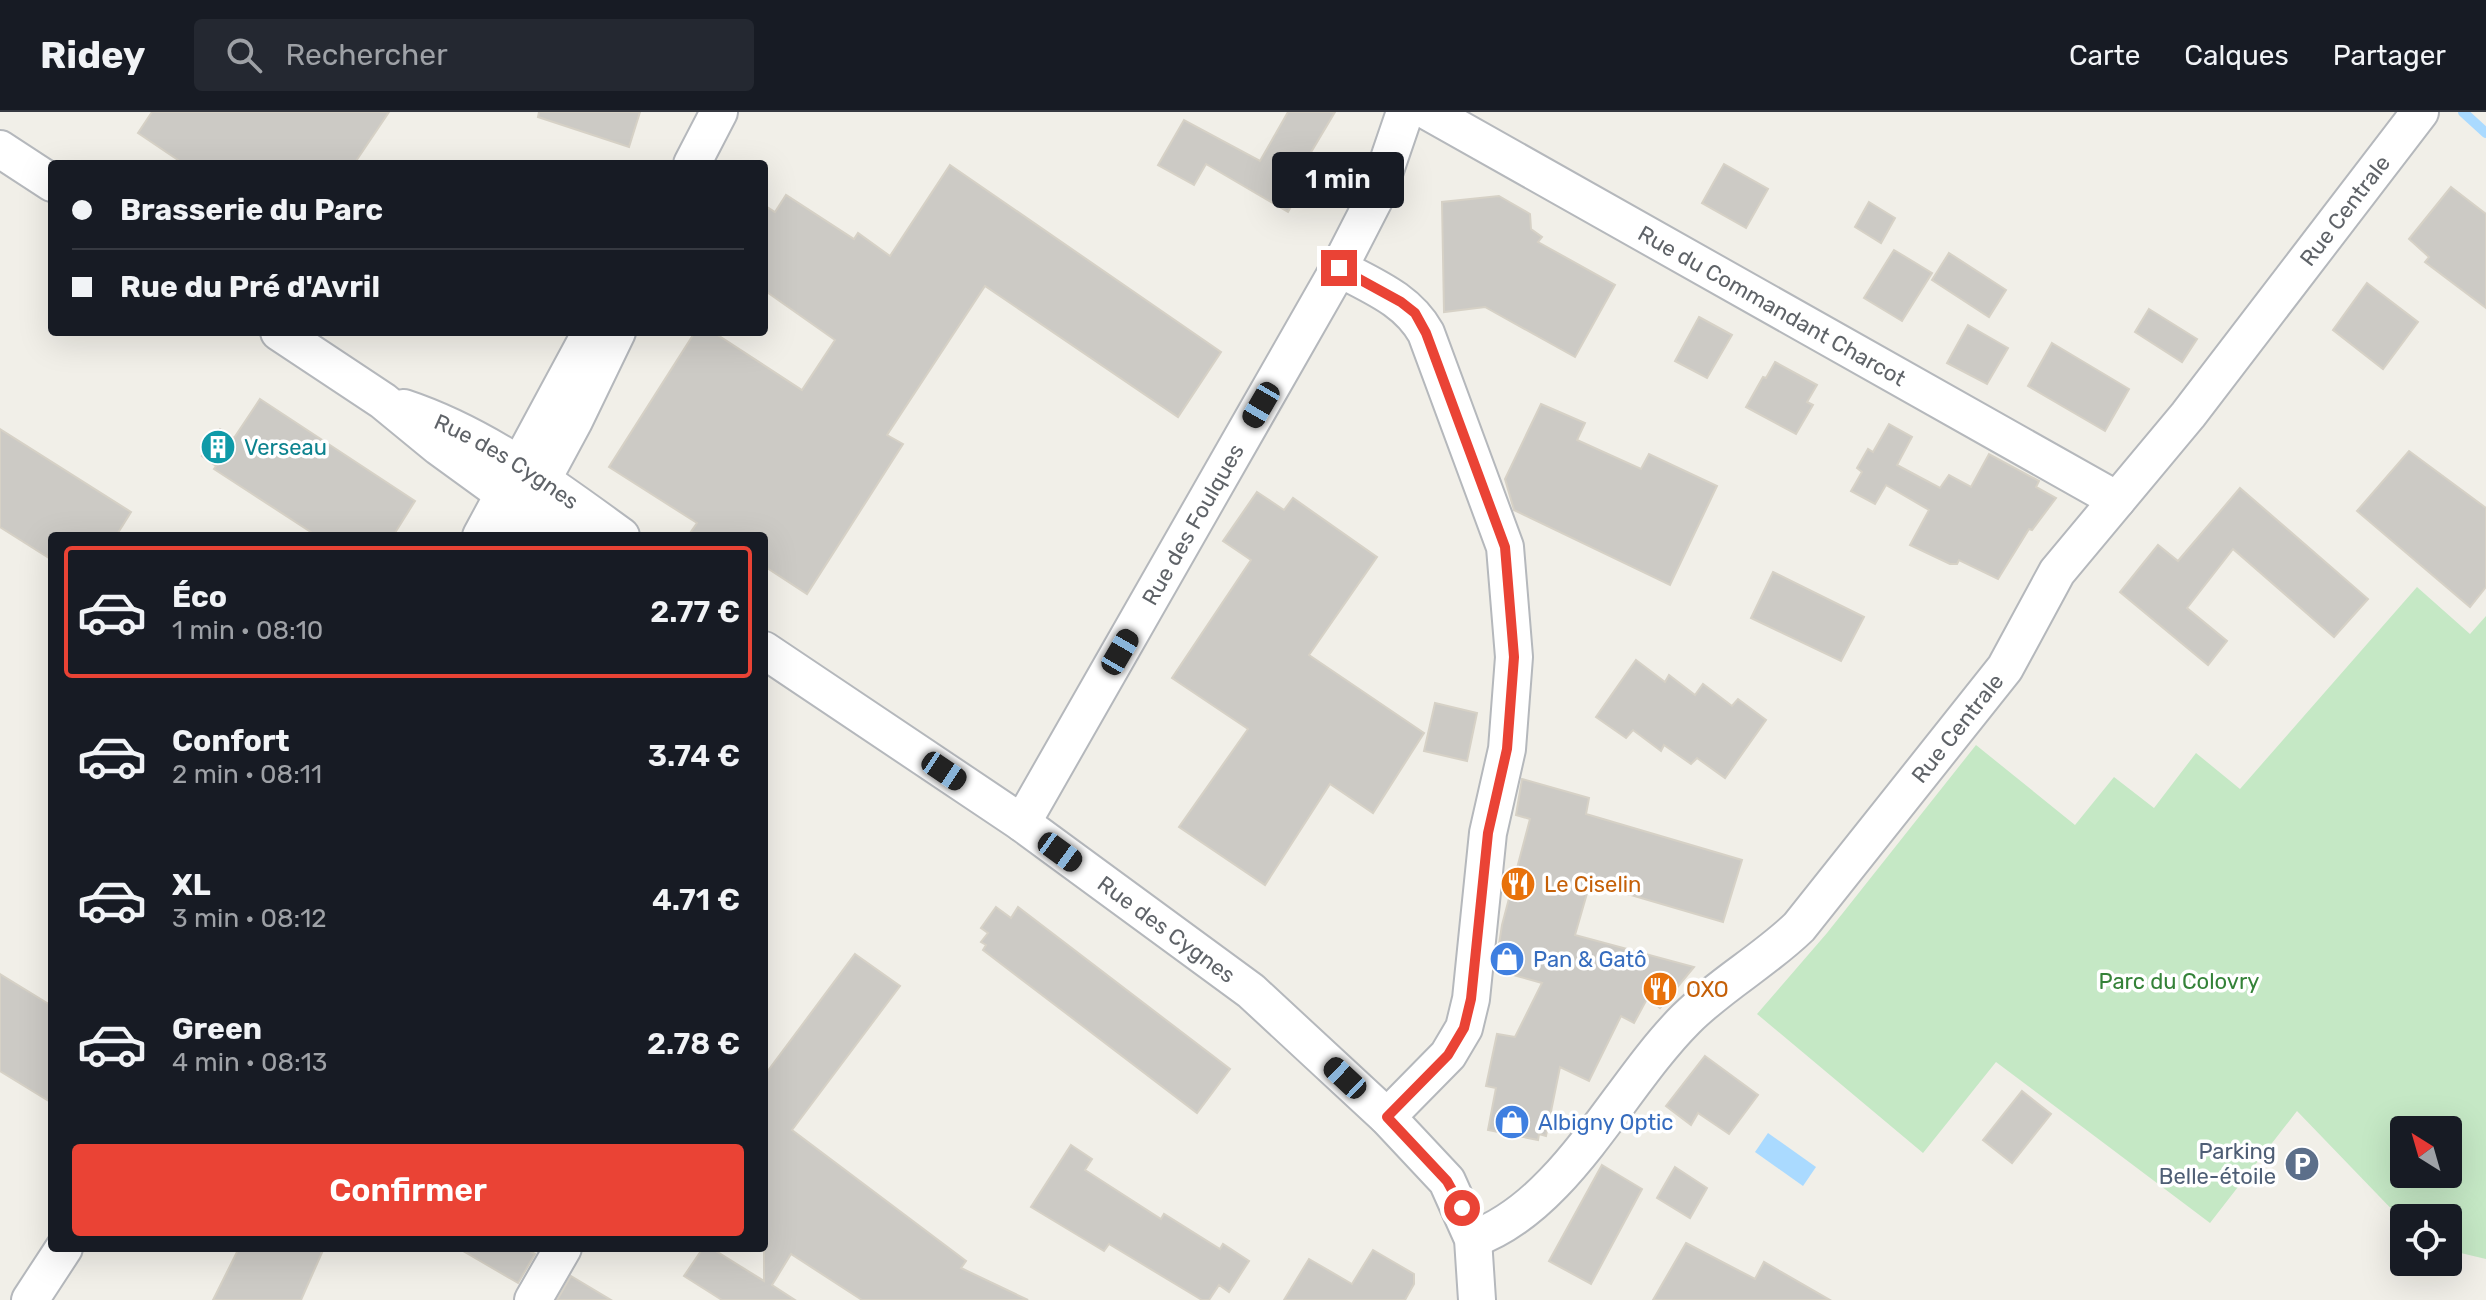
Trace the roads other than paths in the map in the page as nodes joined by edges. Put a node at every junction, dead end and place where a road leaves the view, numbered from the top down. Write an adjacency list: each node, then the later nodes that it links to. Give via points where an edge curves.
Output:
1 (719, 112): 6 (street)
2 (1405, 112): 8 (street, Rue des Foulques, via 1377,194)
3 (1429, 112): 13 (street, Rue du Commandant Charcot)
4 (2420, 112): 13 (street, Rue Centrale)
5 (0, 149): 7 (street)
6 (694, 160)
7 (48, 180)
8 (1339, 268): 18 (street, Rue des Foulques); 19 (street, via 1401,302 1426,333 1505,547 1511,598 1514,657 1507,749 1488,833 1471,999 1464,1028 1448,1055)
9 (285, 336): 12 (street, Rue des Cygnes, via 383,401 439,447)
10 (589, 336): 12 (street)
11 (615, 336): 12 (street)
12 (521, 497): 14 (street); 15 (street, Rue des Cygnes); 16 (street, Rue des Cygnes)
13 (2117, 500): 20 (street, Rue Centrale, via 2057,572 2005,668 1976,708 1799,927 1768,958 1686,1019 1546,1193 1506,1225)
14 (485, 532)
15 (566, 532)
16 (611, 532)
17 (768, 653): 18 (street, Rue des Cygnes)
18 (1022, 823): 19 (street, Rue des Cygnes, via 1251,991)
19 (1387, 1117): 20 (street, Rue des Cygnes, via 1447,1181)
20 (1473, 1239): 25 (street)
21 (61, 1252): 23 (street)
22 (561, 1252): 24 (street)
23 (30, 1300)
24 (533, 1300)
25 (1477, 1300)

